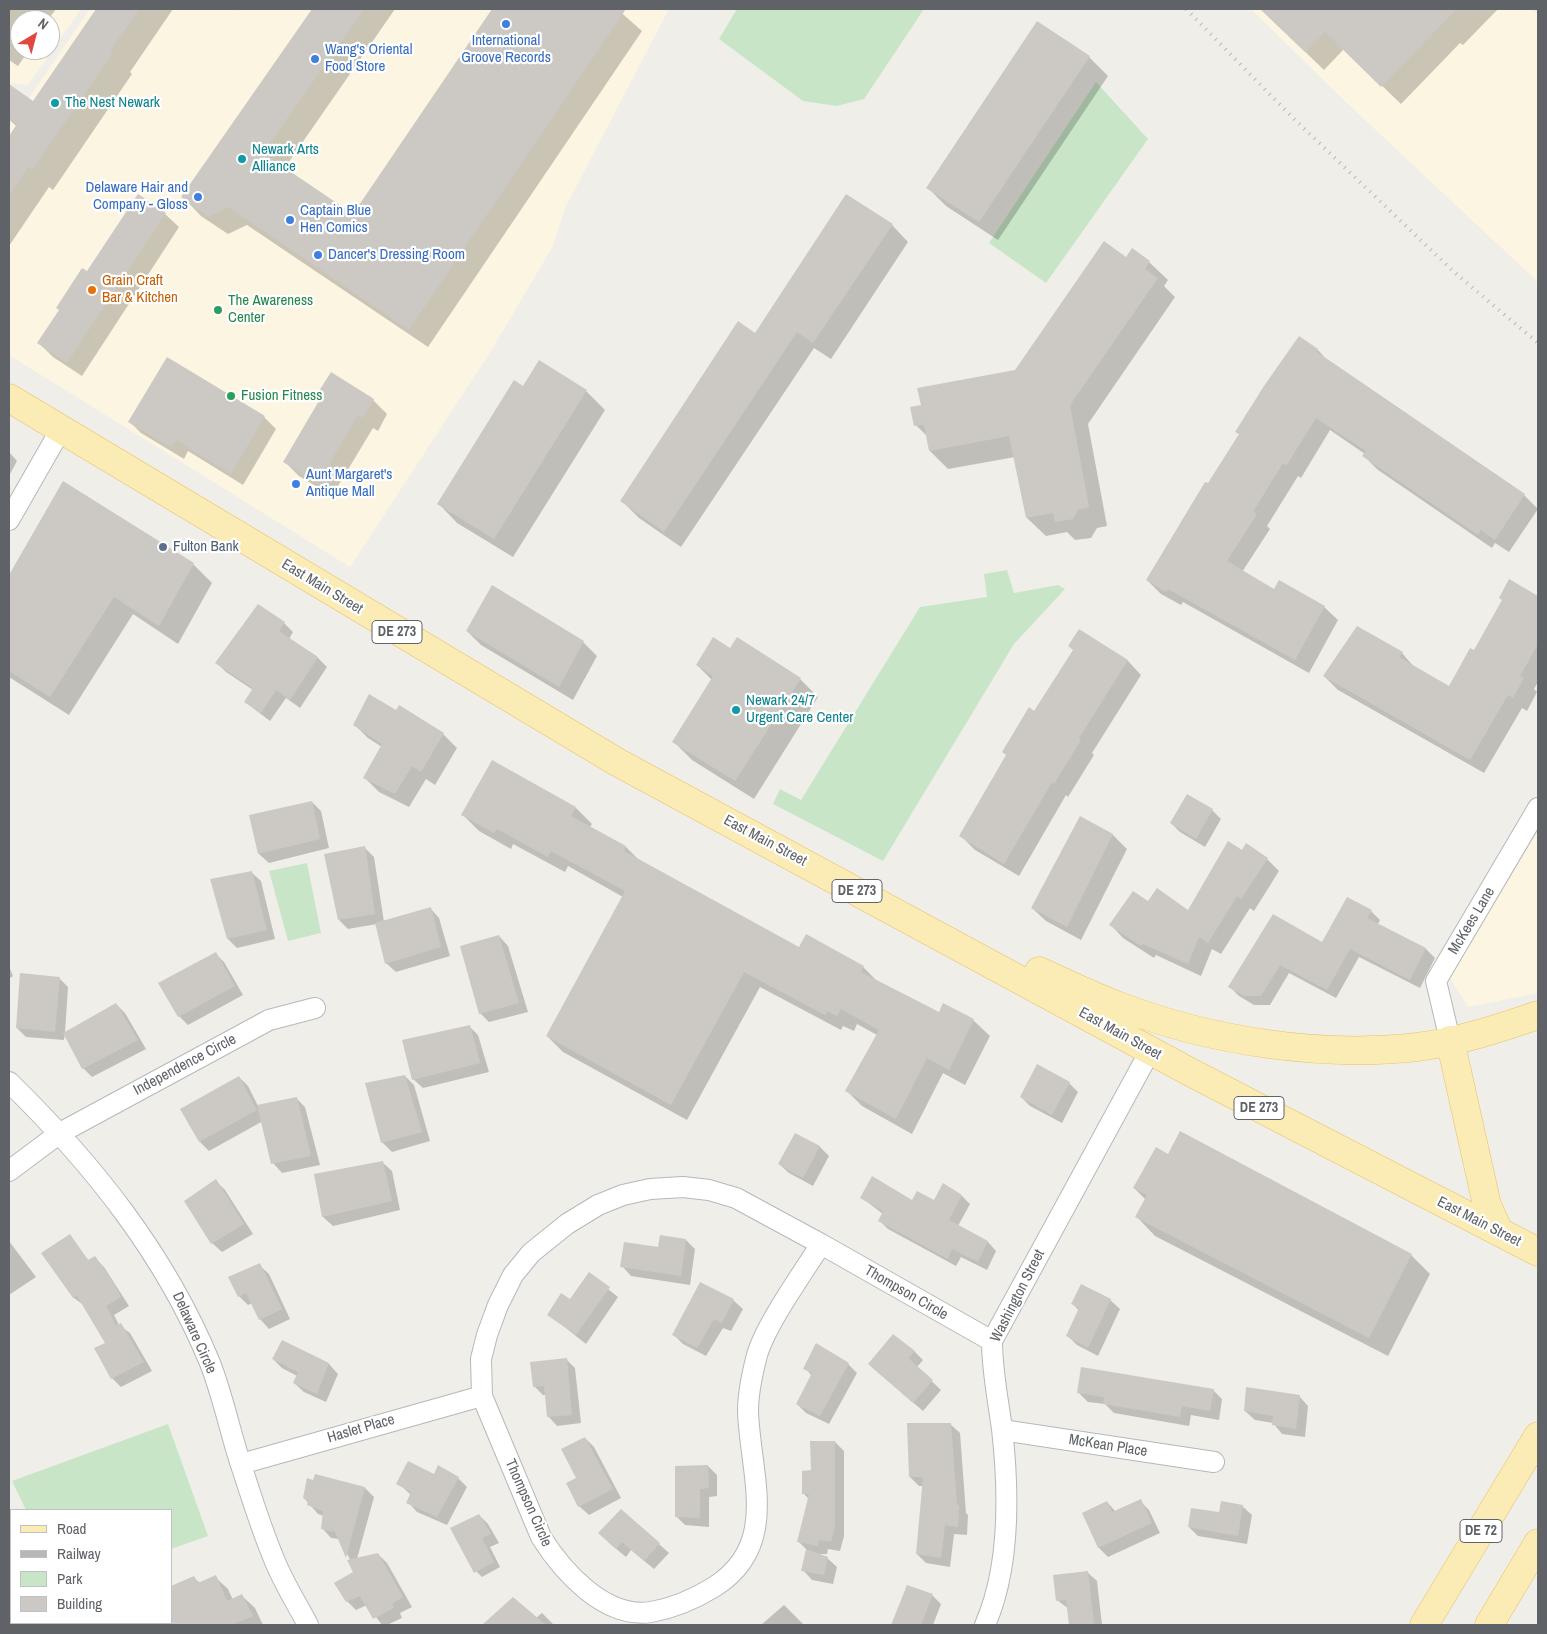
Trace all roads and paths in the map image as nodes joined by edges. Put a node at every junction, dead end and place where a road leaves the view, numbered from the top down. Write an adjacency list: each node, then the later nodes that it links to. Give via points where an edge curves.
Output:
1 (9, 398): 2 (main road, East Main Street / DE 273)
2 (61, 429): 3 (street); 5 (main road, East Main Street / DE 273, via 617,762)
3 (9, 520)
4 (1538, 808): 8 (street, McKees Lane, via 1436,981)
5 (983, 959): 8 (main road, via 1035,970 1156,1018 1269,1044 1361,1051 1419,1047); 9 (main road, East Main Street / DE 273)
6 (315, 1008): 11 (street, Independence Circle, via 270,1020)
7 (1538, 1015): 8 (main road)
8 (1450, 1040): 13 (main road, via 1487,1205)
9 (1150, 1051): 13 (main road, East Main Street / DE 273); 16 (street, Washington Street)
10 (9, 1082): 11 (street, Delaware Circle)
11 (60, 1133): 12 (street, Independence Circle); 21 (street, Delaware Circle, via 134,1224 164,1269 211,1366)
12 (9, 1172)
13 (1499, 1232): 15 (main road, East Main Street / DE 273)
14 (821, 1244): 16 (street, Thompson Circle); 17 (street, Thompson Circle, via 736,1198 709,1190 683,1187 650,1189 598,1205 531,1253 513,1276 487,1335 481,1359); 17 (street, Thompson Circle, via 756,1356 748,1411 757,1499 755,1535 744,1560 723,1582 699,1597 672,1608 640,1613 614,1607 574,1578 551,1554 541,1537)
15 (1538, 1252)
16 (992, 1341): 18 (street, Washington Street)
17 (482, 1396): 21 (street, Haslet Place)
18 (1002, 1430): 20 (street, McKean Place); 24 (street, Washington Street, via 1006,1494 1004,1548)
19 (1538, 1436): 25 (main road, DE 72)
20 (1214, 1462)
21 (240, 1464): 23 (street, Delaware Circle, via 272,1555)
22 (1538, 1543): 26 (main road)
23 (308, 1625)
24 (985, 1625)
25 (1424, 1625)
26 (1489, 1625)

